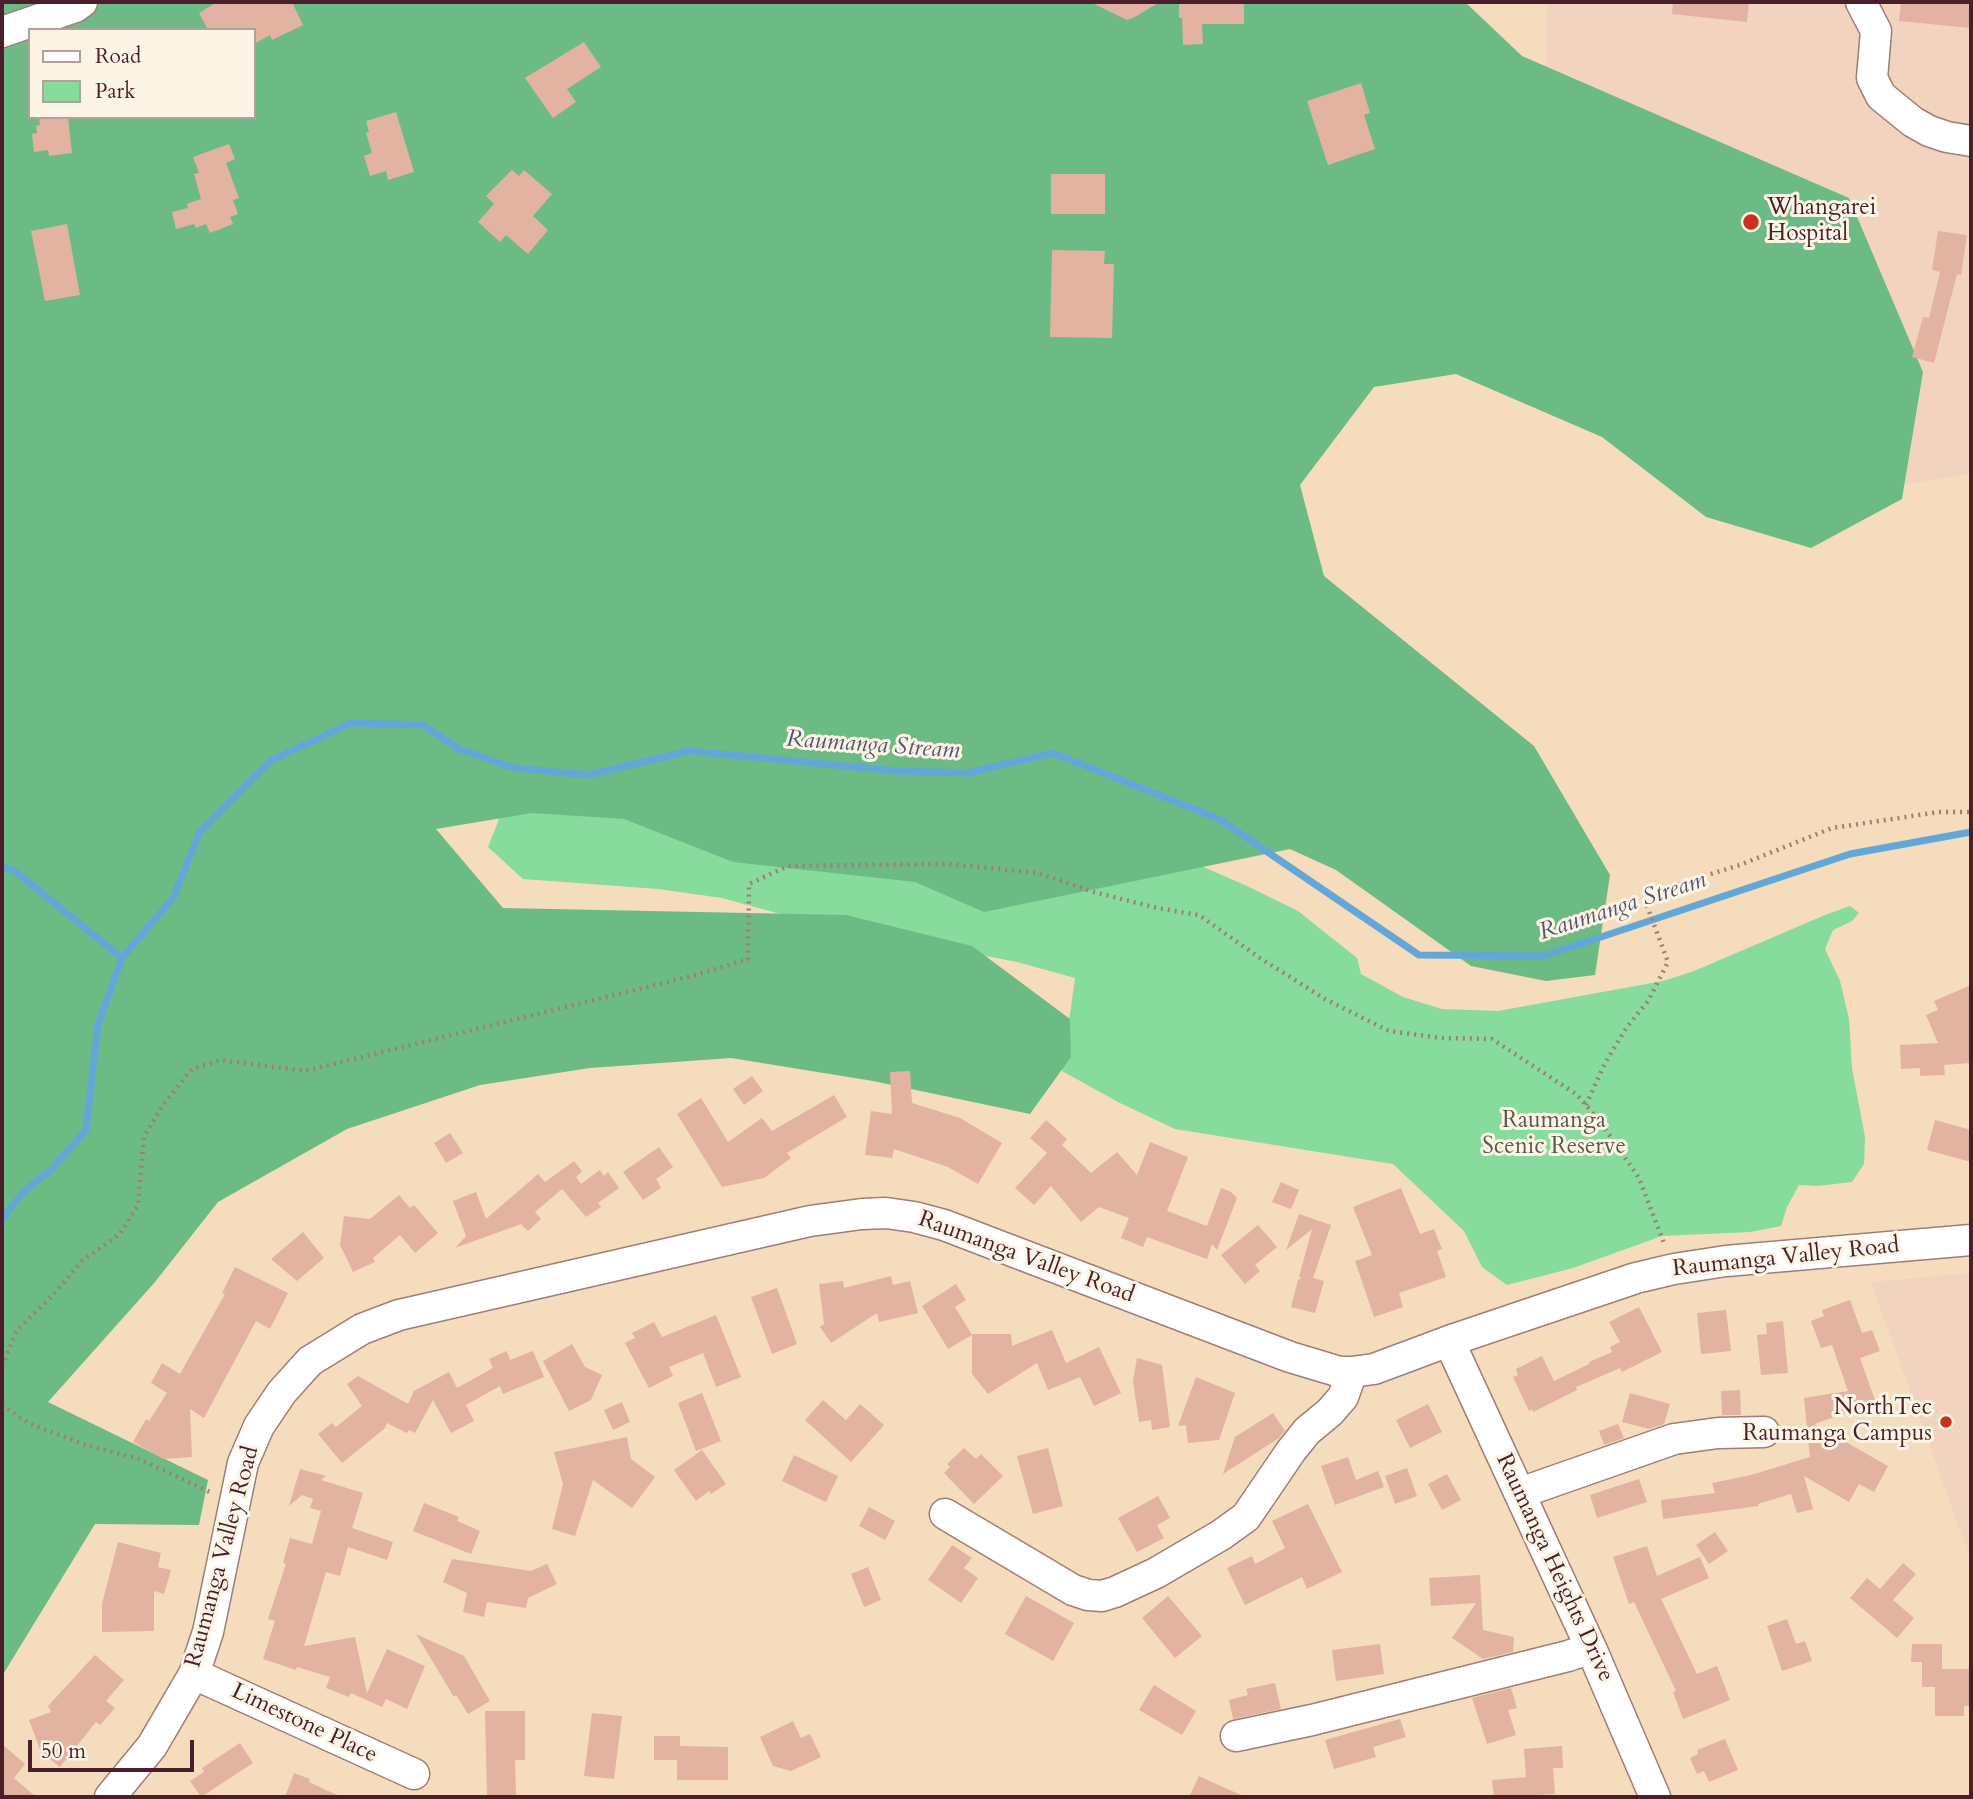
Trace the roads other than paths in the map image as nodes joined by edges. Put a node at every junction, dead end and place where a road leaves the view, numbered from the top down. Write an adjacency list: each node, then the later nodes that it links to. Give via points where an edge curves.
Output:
1 (1861, 2): 5 (street, via 1876,31 1872,78 1881,96 1929,131)
2 (78, 4): 3 (street)
3 (32, 11): 4 (street)
4 (2, 32)
5 (1971, 141)
6 (1971, 1240): 7 (street, Raumanga Valley Road, via 1674,1269)
7 (1449, 1341): 8 (street, Raumanga Valley Road, via 1374,1369); 10 (street, Raumanga Heights Drive)
8 (1352, 1372): 11 (street, via 1343,1397 1307,1431 1246,1517 1200,1548 1115,1592 1088,1595 1073,1590); 13 (street, Raumanga Valley Road, via 1290,1357 944,1225 886,1213 810,1222 412,1312 362,1329 310,1361 259,1426 243,1463 208,1632)
9 (1764, 1432): 10 (street, via 1674,1439)
10 (1520, 1493): 12 (street, Raumanga Heights Drive)
11 (945, 1514)
12 (1591, 1648): 14 (street); 17 (street, Raumanga Heights Drive)
13 (194, 1674): 15 (street, Limestone Place); 16 (street, Raumanga Valley Road, via 152,1746)
14 (1236, 1736)
15 (414, 1774)
16 (110, 1797)
17 (1655, 1797)

